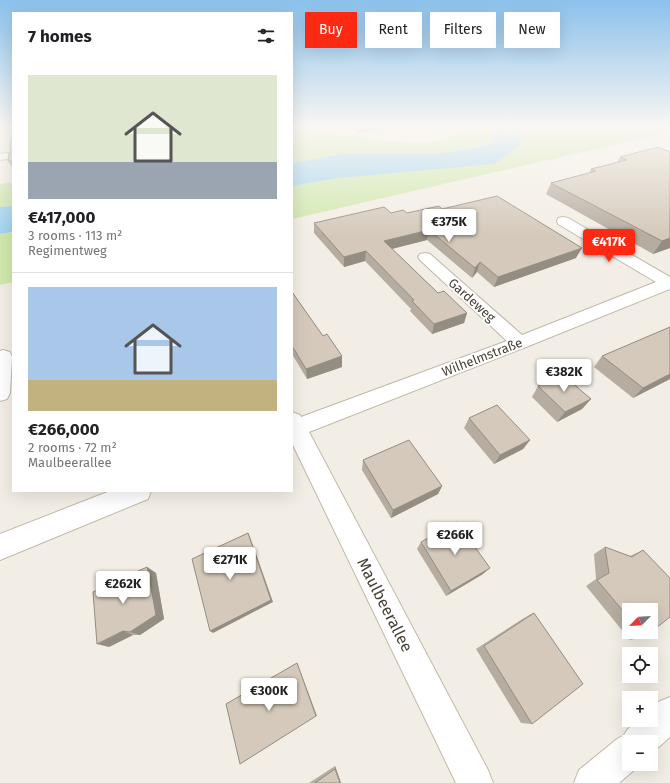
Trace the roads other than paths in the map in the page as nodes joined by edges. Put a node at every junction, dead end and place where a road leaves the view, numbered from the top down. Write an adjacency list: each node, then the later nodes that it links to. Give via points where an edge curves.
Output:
1 (563, 221): 3 (street)
2 (424, 257): 4 (street, Gardeweg)
3 (669, 283): 4 (street, Wilhelmstraße)
4 (520, 343): 7 (street, Wilhelmstraße)
5 (3, 357): 6 (street)
6 (0, 393)
7 (293, 426): 13 (street, Maulbeerallee)
8 (137, 492): 9 (street)
9 (0, 547)
10 (670, 714): 11 (street)
11 (647, 735)
12 (622, 757): 14 (street)
13 (475, 783)
14 (592, 783)

